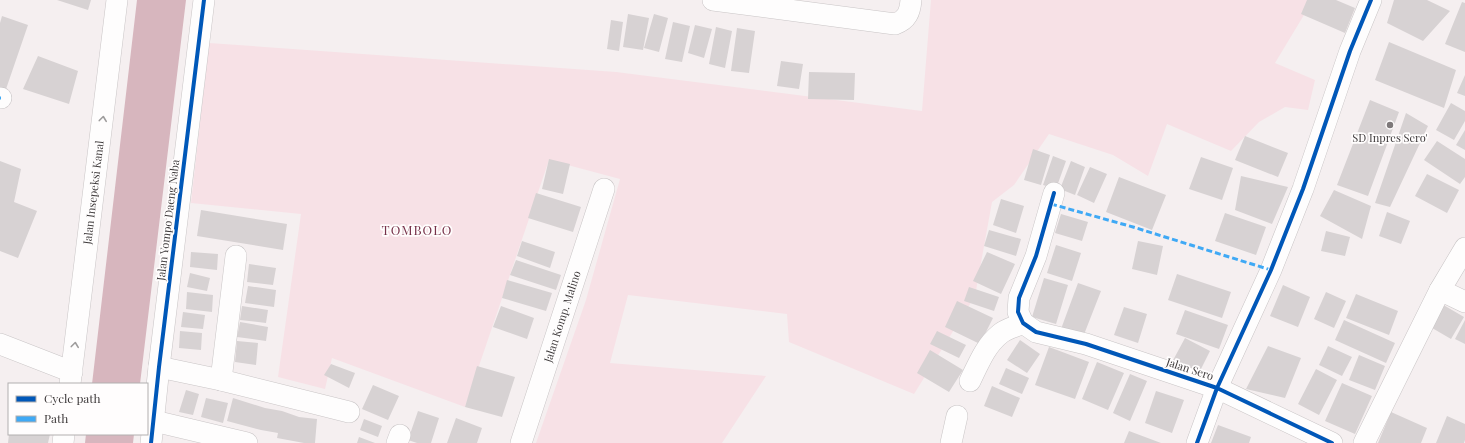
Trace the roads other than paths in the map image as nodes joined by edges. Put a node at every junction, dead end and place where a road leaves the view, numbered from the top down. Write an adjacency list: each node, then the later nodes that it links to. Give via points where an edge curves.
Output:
1 (117, 0): 15 (street, Jalan Insepeksi Kanal, one-way to 1)
2 (204, 0): 14 (street, Jalan Yompo Daeng Naba)
3 (713, 0): 4 (street, via 895,24 906,18)
4 (911, 0)
5 (1371, 0): 18 (street, via 1350,51 1303,189 1271,270)
6 (604, 189): 24 (street, Jalan Komp. Malino)
7 (1054, 193): 12 (street, via 1036,256 1019,298 1018,312)
8 (1465, 248): 10 (street)
9 (236, 256): 16 (street)
10 (1440, 290): 11 (street); 28 (street)
11 (1465, 302)
12 (1029, 327): 17 (street, via 1001,334 992,341); 18 (street, Jalan Sero)
13 (0, 344): 15 (street)
14 (158, 367): 16 (street); 21 (street, Jalan Yompo Daeng Naba)
15 (71, 378)
16 (221, 380): 19 (street)
17 (970, 382)
18 (1218, 388): 26 (street); 27 (street, Jalan Sero)
19 (349, 412)
20 (957, 416): 25 (street)
21 (154, 421): 22 (street, Jalan Yompo Daeng Naba); 23 (street)
22 (151, 443)
23 (247, 443)
24 (521, 443)
25 (950, 443)
26 (1197, 443)
27 (1332, 443)
28 (1364, 443)

